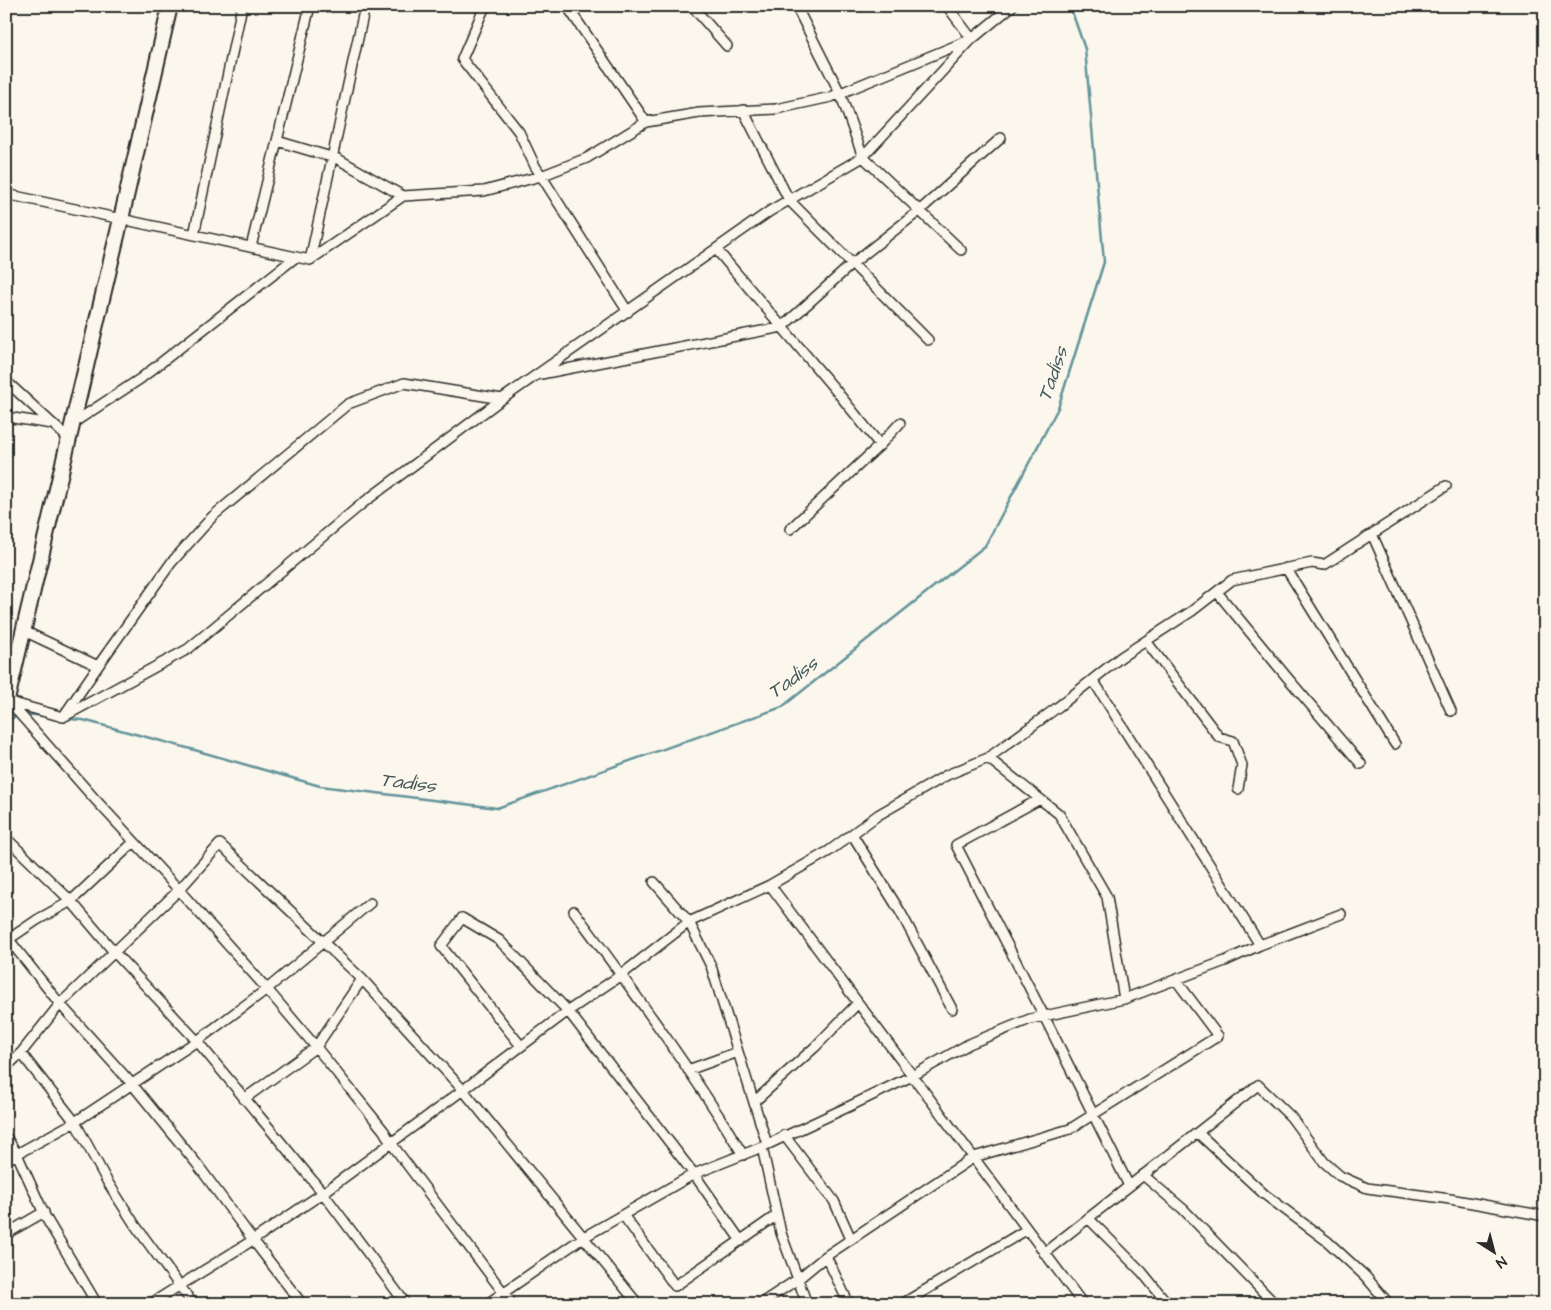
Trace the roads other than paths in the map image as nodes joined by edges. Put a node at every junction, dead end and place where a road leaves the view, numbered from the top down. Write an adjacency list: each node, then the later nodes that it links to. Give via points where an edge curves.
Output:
1 (170, 6): 25 (main road)
2 (242, 6): 26 (street)
3 (310, 6): 17 (street)
4 (364, 6): 18 (street)
5 (485, 6): 20 (street, via 462,59 519,132)
6 (568, 6): 15 (street)
7 (692, 6): 12 (street)
8 (796, 6): 13 (street)
9 (948, 6): 11 (street)
10 (1012, 6): 11 (street)
11 (972, 39): 13 (street); 19 (street)
12 (727, 46)
13 (840, 93): 14 (street, via 776,109); 19 (street)
14 (744, 110): 15 (street); 23 (street)
15 (646, 122): 20 (street, via 587,158)
16 (1002, 138): 24 (street)
17 (277, 141): 18 (street); 27 (street)
18 (332, 157): 22 (street); 31 (street)
19 (863, 157): 23 (street); 24 (street)
20 (541, 176): 22 (street, via 484,191); 33 (street)
21 (6, 194): 25 (street)
22 (403, 196): 31 (street)
23 (789, 200): 28 (street); 32 (street)
24 (919, 211): 29 (street); 32 (street)
25 (121, 219): 26 (street); 40 (main road)
26 (194, 235): 27 (street)
27 (252, 247): 30 (street)
28 (716, 249): 33 (street); 34 (street)
29 (961, 250)
30 (296, 257): 31 (street); 40 (street, via 140,378)
31 (310, 260)
32 (853, 263): 34 (street); 35 (street)
33 (628, 312): 36 (street)
34 (782, 327): 36 (street); 44 (street)
35 (928, 340)
36 (536, 375): 38 (street)
37 (6, 381): 42 (street)
38 (502, 399): 52 (street, via 404,383 348,404 213,516 171,563); 57 (street, via 363,503 188,649)
39 (6, 417): 42 (street)
40 (73, 423): 43 (main road)
41 (900, 423): 44 (street)
42 (53, 424): 43 (street)
43 (69, 439): 50 (main road)
44 (880, 445): 46 (street)
45 (1446, 486): 47 (street)
46 (790, 529)
47 (1372, 534): 48 (street, via 1324,565 1312,563); 56 (street)
48 (1286, 568): 49 (street, via 1232,580); 58 (street)
49 (1217, 592): 51 (street); 60 (street)
50 (24, 631): 52 (street); 53 (main road)
51 (1146, 642): 54 (street); 61 (street, via 1219,737 1233,740 1242,764)
52 (98, 666): 57 (street)
53 (10, 671): 55 (main road)
54 (1093, 680): 59 (street); 76 (street)
55 (8, 703): 57 (street); 65 (street)
56 (1451, 711)
57 (63, 718)
58 (1395, 744)
59 (988, 758): 62 (street); 63 (street, via 947,775)
60 (1361, 764)
61 (1238, 789)
62 (1040, 799): 82 (street, via 1060,814 1107,897); 87 (street, via 956,845)
63 (852, 834): 67 (street); 85 (street, via 901,913)
64 (6, 838): 69 (street)
65 (134, 842): 68 (street); 69 (street)
66 (654, 882): 73 (street)
67 (770, 885): 73 (street); 83 (street)
68 (179, 890): 75 (street, via 220,844); 77 (street); 81 (street)
69 (71, 901): 74 (street); 77 (street)
70 (370, 903): 75 (street)
71 (574, 912): 78 (street)
72 (1341, 914): 76 (street)
73 (689, 922): 78 (street); 91 (street, via 711,966)
74 (8, 938): 84 (street)
75 (324, 942): 79 (street); 81 (street)
76 (1260, 945): 80 (street)
77 (114, 953): 84 (street); 88 (street)
78 (621, 975): 86 (street); 94 (street)
79 (362, 979): 90 (street); 97 (street)
80 (1176, 980): 82 (street); 100 (street, via 1218,1036)
81 (267, 989): 88 (street); 90 (street)
82 (1124, 999): 87 (street)
83 (858, 1003): 95 (street); 99 (street)
84 (60, 1004): 92 (street); 96 (street)
85 (952, 1009)
86 (568, 1011): 89 (street); 89 (street, via 499,940 462,918 440,946); 111 (street)
87 (1044, 1016): 95 (street, via 969,1044); 100 (street)
88 (197, 1041): 96 (street); 98 (street)
89 (521, 1046): 97 (street)
90 (316, 1047): 98 (street); 105 (street)
91 (738, 1052): 94 (street); 99 (street)
92 (20, 1053): 93 (street); 101 (street)
93 (6, 1067)
94 (688, 1070): 108 (street)
95 (912, 1076): 103 (street); 109 (street)
96 (132, 1084): 101 (street); 124 (street)
97 (463, 1090): 105 (street); 122 (street)
98 (244, 1099): 114 (street)
99 (754, 1102): 106 (street)
100 (1093, 1115): 109 (street, via 1070,1129); 113 (street)
101 (75, 1122): 107 (street); 129 (street, via 121,1203)
102 (1198, 1132): 112 (street); 118 (street, via 1258,1085 1291,1117 1324,1162 1340,1176 1367,1188); 148 (street, via 1264,1194 1327,1241 1365,1276)
103 (784, 1135): 106 (street); 123 (street, via 834,1201)
104 (6, 1137): 107 (street)
105 (391, 1143): 114 (street); 130 (street)
106 (765, 1145): 108 (street); 117 (street)
107 (17, 1154): 110 (street); 115 (street)
108 (743, 1154): 111 (street)
109 (974, 1157): 120 (street); 123 (street)
110 (6, 1160)
111 (694, 1174): 116 (street); 125 (street)
112 (1143, 1175): 113 (street); 147 (street, via 1183,1209)
113 (1128, 1186): 119 (street)
114 (323, 1192): 124 (street); 138 (street)
115 (44, 1212): 121 (street); 134 (street)
116 (623, 1214): 122 (street); 125 (street, via 675,1286)
117 (777, 1215): 125 (street); 128 (street)
118 (1545, 1216)
119 (1088, 1218): 126 (street); 146 (street, via 1142,1272)
120 (1026, 1230): 126 (street); 145 (street)
121 (6, 1234)
122 (584, 1237): 130 (street); 141 (street)
123 (852, 1239): 127 (street)
124 (253, 1240): 129 (street); 137 (street)
125 (740, 1241)
126 (1044, 1252): 132 (street)
127 (826, 1256): 128 (street); 144 (street)
128 (798, 1279): 142 (street); 143 (street)
129 (180, 1285): 135 (street); 136 (street)
130 (503, 1293): 139 (street); 140 (street)
131 (6, 1295): 133 (street)
132 (1081, 1303)
133 (11, 1304)
134 (97, 1304)
135 (150, 1304)
136 (193, 1304)
137 (302, 1304)
138 (406, 1304)
139 (488, 1304)
140 (512, 1304)
141 (638, 1304)
142 (760, 1304)
143 (807, 1304)
144 (849, 1304)
145 (902, 1304)
146 (1168, 1304)
147 (1275, 1304)
148 (1389, 1304)

